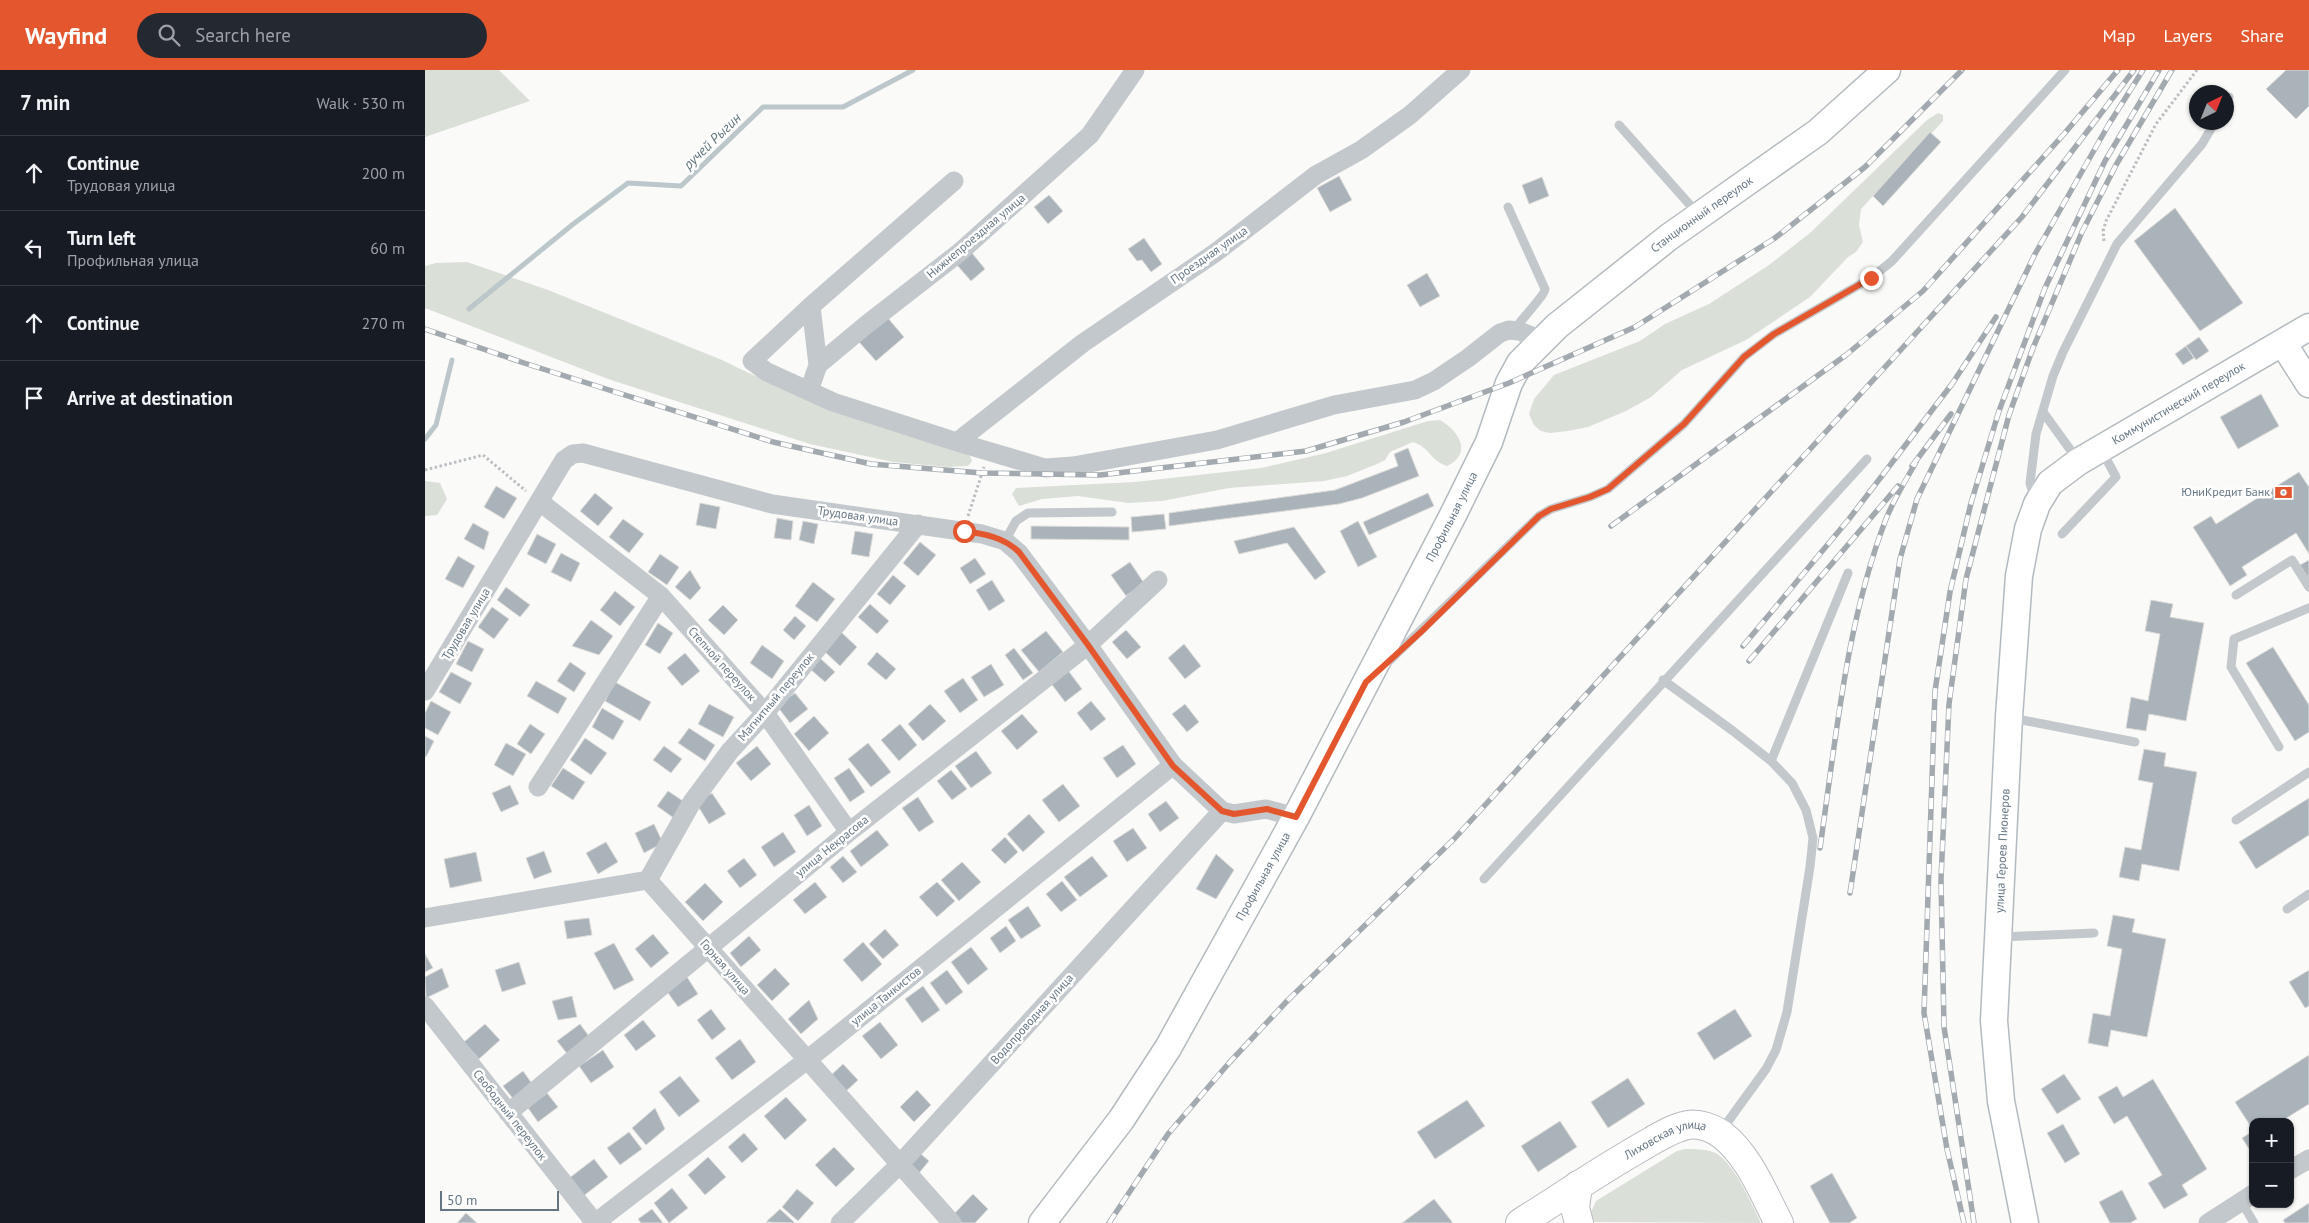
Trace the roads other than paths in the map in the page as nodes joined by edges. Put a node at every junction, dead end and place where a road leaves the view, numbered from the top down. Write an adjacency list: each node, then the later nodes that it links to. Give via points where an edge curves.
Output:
1 (1135, 70): 16 (street, Нижнепроездная улица, via 1090,135 1074,151 959,252)
2 (1461, 70): 20 (street, Проездная улица, via 1410,115 1361,150 1316,175 1215,253 1091,338)
3 (1887, 70): 9 (main road, Станционный переулок, via 1818,132)
4 (2065, 70): 38 (lane, via 1892,261 1871,278 1774,334 1744,357 1684,424 1608,489 1539,516)
5 (1619, 125): 9 (lane)
6 (2210, 130): 19 (lane, via 2117,244 2063,352)
7 (955, 181): 10 (street)
8 (1508, 207): 12 (lane, via 1545,289 1543,296)
9 (1699, 216): 13 (main road, Станционный переулок)
10 (811, 306): 16 (street); 18 (street, via 752,361 767,372)
11 (2309, 327): 14 (main road, Коммунистический переулок)
12 (1514, 330): 13 (street); 20 (street, via 1500,333 1434,381 1415,390 1334,405 1217,440 1045,468)
13 (1542, 340): 15 (main road, Станционный переулок)
14 (2283, 343): 17 (main road); 21 (main road, Коммунистический переулок)
15 (1520, 363): 38 (main road, Профильная улица, via 1509,383 1489,442)
16 (818, 365): 18 (street)
17 (2309, 384)
18 (809, 391): 20 (street, via 833,402)
19 (2043, 412): 23 (lane); 24 (lane, via 2032,458 2030,483 2031,493)
20 (957, 442)
21 (2101, 448): 23 (main road, Коммунистический переулок); 28 (lane, via 2116,477)
22 (1867, 459): 37 (lane)
23 (2078, 462): 24 (main road, Коммунистический переулок)
24 (2044, 494): 41 (main road, улица Героев Пионеров, via 2021,555)
25 (540, 502): 27 (street, Трудовая улица, via 564,460 573,454 583,453 772,504); 34 (street, Степной переулок); 39 (street, Трудовая улица)
26 (1112, 512): 29 (lane, via 1028,513 1016,521)
27 (918, 524): 29 (street, Трудовая улица); 40 (street, Магнитный переулок)
28 (2062, 534)
29 (1005, 541): 36 (street, Трудовая улица, via 1019,552)
30 (1848, 574): 44 (lane)
31 (1158, 580): 36 (street, улица Некрасова)
32 (2309, 587): 33 (lane, via 2293,560)
33 (2236, 595)
34 (661, 596): 40 (street, Степной переулок); 47 (street)
35 (2309, 608): 43 (lane, via 2234,639 2231,667)
36 (1088, 645): 45 (street, Трудовая улица); 51 (street, улица Некрасова)
37 (1663, 680): 44 (lane); 52 (lane)
38 (1366, 682): 49 (main road, Профильная улица)
39 (425, 691)
40 (765, 713): 51 (street, Степной переулок); 53 (street, Магнитный переулок, via 730,751 692,802)
41 (2009, 717): 42 (lane); 58 (main road, улица Героев Пионеров)
42 (2135, 742)
43 (2279, 748)
44 (1771, 761): 63 (lane, via 1792,783 1805,810 1813,838 1810,867 1787,1012 1776,1050 1755,1087)
45 (1173, 766): 48 (street, Трудовая улица); 61 (street, улица Танкистов)
46 (2309, 772): 50 (lane)
47 (538, 787)
48 (1222, 811): 49 (street, via 1234,814 1267,809); 65 (street, Водопроводная улица)
49 (1296, 817): 72 (main road, Профильная улица, via 1169,1048 1121,1120)
50 (2236, 820)
51 (849, 832): 59 (street, улица Некрасова)
52 (1484, 879)
53 (648, 880): 56 (street); 59 (street, Горная улица)
54 (2309, 894): 55 (lane)
55 (2287, 910)
56 (425, 918)
57 (2094, 933): 58 (lane)
58 (1998, 937): 76 (main road, улица Героев Пионеров, via 1994,1021 1996,1056 2001,1101)
59 (707, 947): 61 (street, Горная улица); 62 (street, улица Некрасова)
60 (425, 1006): 62 (street, Свободный переулок)
61 (807, 1060): 65 (street, Горная улица); 69 (street, улица Танкистов)
62 (508, 1113): 69 (street, Свободный переулок)
63 (1719, 1133): 67 (main road, Лиховская улица, via 1689,1124 1616,1161); 75 (main road, Лиховская улица, via 1743,1158)
64 (2309, 1159): 66 (street)
65 (899, 1165): 70 (street, Водопроводная улица); 71 (street, Горная улица)
66 (2294, 1168)
67 (1578, 1185): 73 (main road, Лиховская улица); 74 (main road, via 1575,1208)
68 (2247, 1197): 77 (street); 78 (lane)
69 (595, 1223)
70 (840, 1223)
71 (952, 1223)
72 (1042, 1223)
73 (1520, 1223)
74 (1579, 1223)
75 (1779, 1223)
76 (2025, 1223)
77 (2208, 1223)
78 (2254, 1223)

